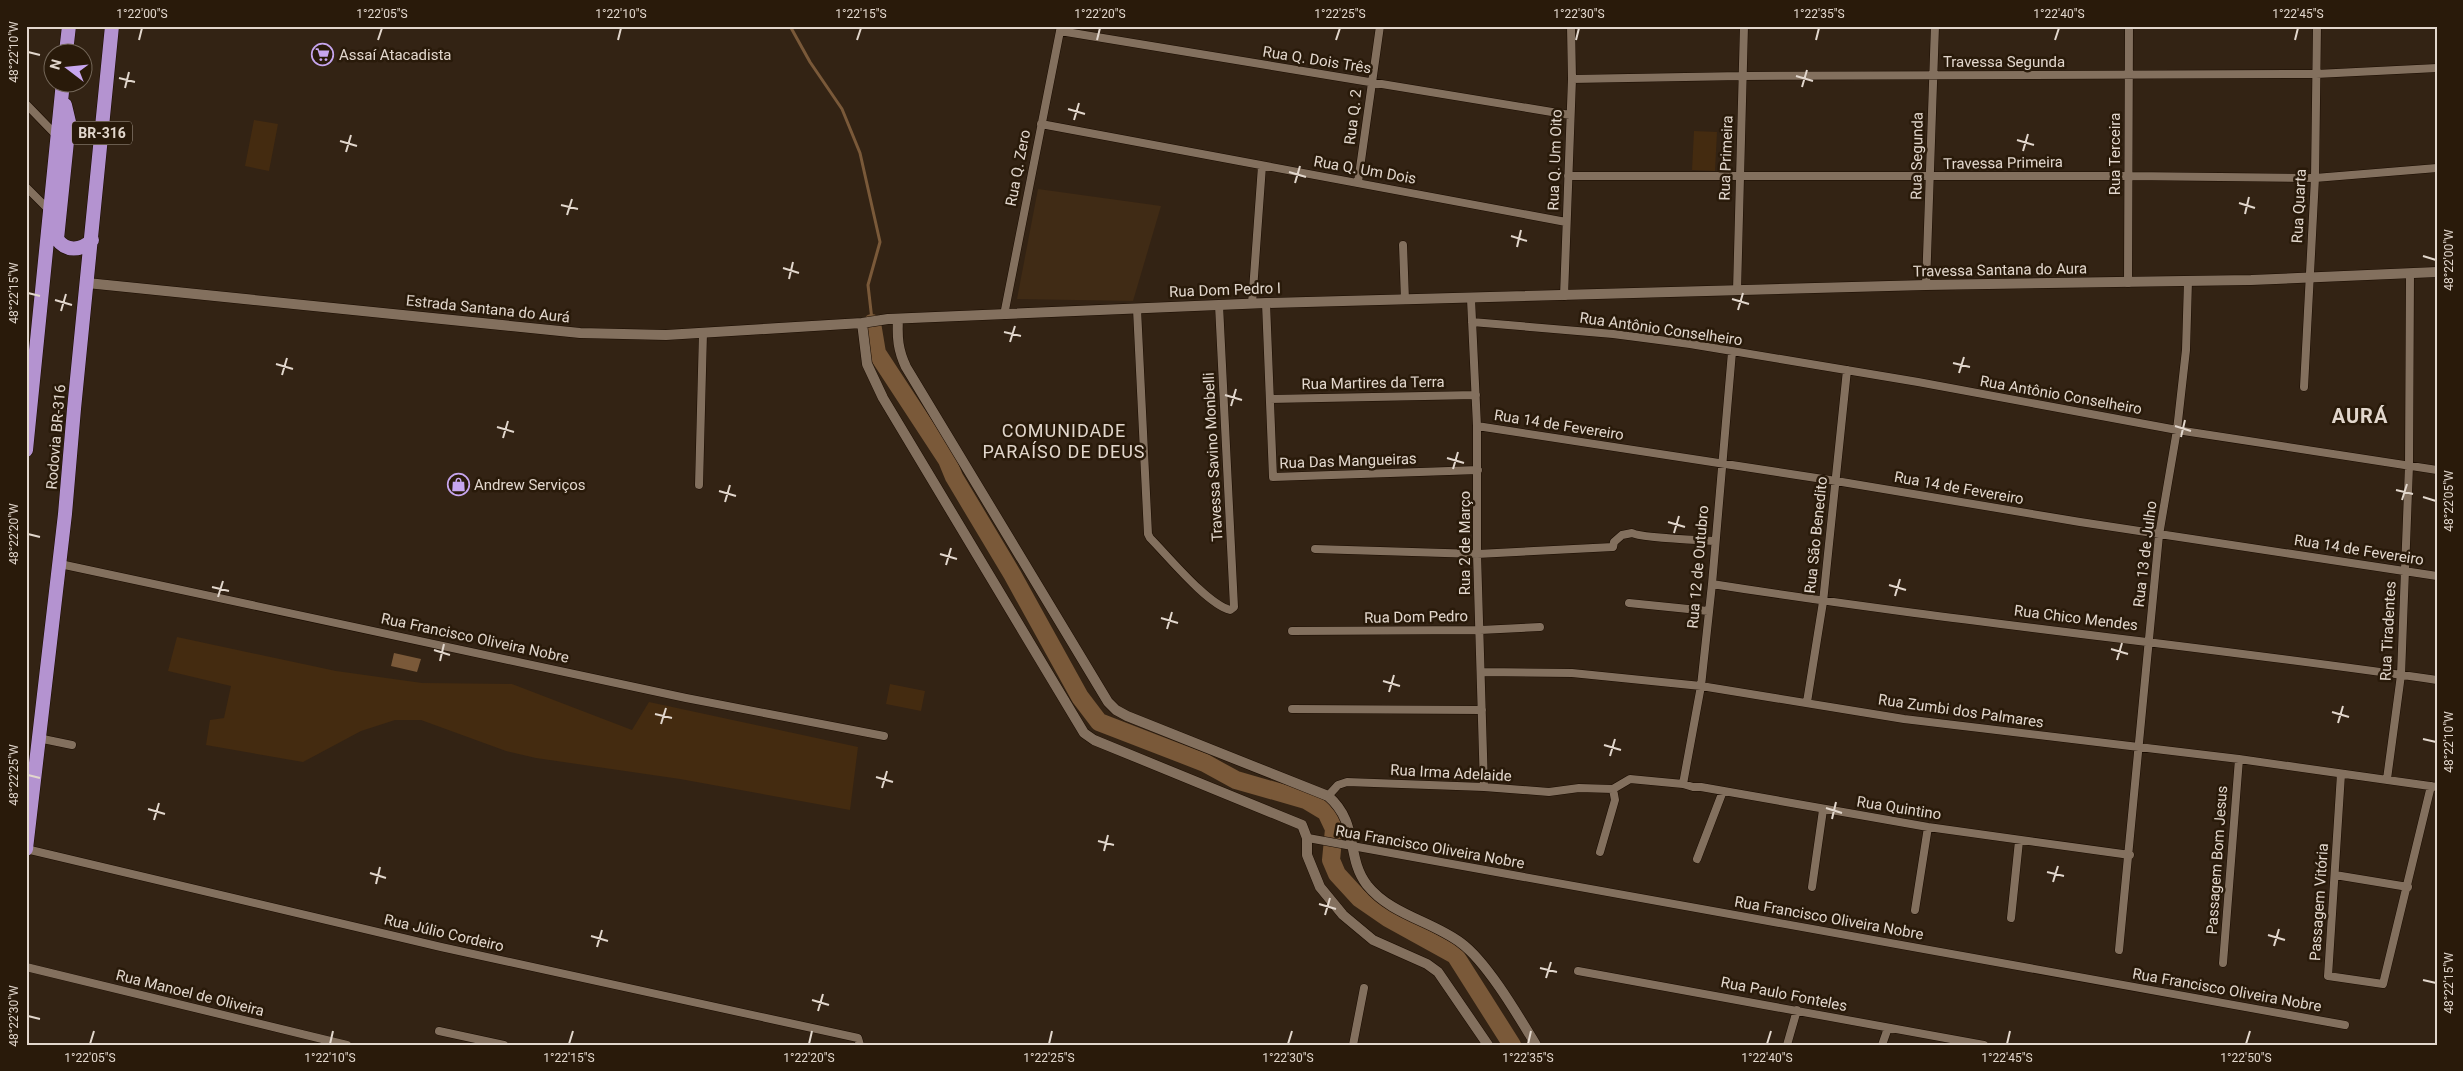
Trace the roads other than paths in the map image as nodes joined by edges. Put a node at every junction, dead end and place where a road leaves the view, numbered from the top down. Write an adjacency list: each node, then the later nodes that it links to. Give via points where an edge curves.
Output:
1 (69, 26): 10 (highway)
2 (112, 26): 35 (highway, Rodovia BR-316 / BR-316)
3 (1380, 26): 17 (street, Rua Q. 2)
4 (1571, 26): 16 (street, Rua Q. Um Oito)
5 (1744, 26): 14 (street, Rua Primeira)
6 (1935, 26): 13 (street, Rua Segunda)
7 (2129, 26): 15 (street, Rua Terceira)
8 (2317, 26): 12 (street, Rua Quarta)
9 (1061, 29): 17 (street, Rua Q. Dois Três); 22 (street, Rua Q. Zero)
10 (67, 42)
11 (2437, 68): 12 (street, Travessa Segunda)
12 (2316, 74): 15 (street, Travessa Segunda); 30 (street, Rua Quarta)
13 (1933, 75): 14 (street, Travessa Segunda); 15 (street, Travessa Segunda); 29 (street, Rua Segunda)
14 (1742, 76): 16 (street, Travessa Segunda); 28 (street, Rua Primeira)
15 (2129, 76): 27 (street, Rua Terceira)
16 (1572, 78): 21 (street, Rua Q. Um Oito)
17 (1371, 82): 21 (street, Rua Q. Dois Três); 31 (street, Rua Q. 2)
18 (63, 92): 23 (highway, Rodovia BR-316 / BR-316)
19 (64, 92): 35 (highway, via 69,122 57,239 66,248 74,249)
20 (26, 104): 23 (street)
21 (1570, 115): 26 (street, Rua Q. Um Oito)
22 (1041, 124): 24 (street, Rua Q. Um Dois); 52 (street, Rua Q. Zero)
23 (58, 136): 33 (highway, Rodovia BR-316 / BR-316)
24 (1262, 166): 31 (street, Rua Q. Um Dois); 49 (street)
25 (2437, 168): 30 (street, Travessa Primeira)
26 (1568, 176): 28 (street, Travessa Primeira); 34 (street, Rua Q. Um Oito)
27 (2129, 176): 29 (street, Travessa Primeira); 30 (street, Travessa Primeira); 42 (street, Rua Terceira)
28 (1739, 177): 29 (street, Travessa Primeira); 44 (street, Rua Primeira)
29 (1931, 177): 43 (street, Rua Segunda)
30 (2315, 178): 39 (street, Rua Quarta)
31 (1358, 182): 34 (street, Rua Q. Um Dois)
32 (26, 187): 33 (street)
33 (49, 210): 60 (highway, Rodovia BR-316 / BR-316)
34 (1566, 222): 45 (street, Rua Q. Um Oito)
35 (92, 240): 41 (highway, Rodovia BR-316 / BR-316)
36 (1403, 245): 47 (street)
37 (2437, 272): 38 (street, Travessa Santana do Aura)
38 (2410, 273): 39 (street, Travessa Santana do Aura); 67 (street, Rua Tiradentes)
39 (2309, 278): 40 (street, Travessa Santana do Aura); 59 (street, Rua Quarta)
40 (2188, 281): 42 (street, Travessa Santana do Aura); 64 (street, Rua 13 de Julho, via 2186,350)
41 (87, 283): 56 (street, Estrada Santana do Aurá, via 580,333); 76 (highway, Rodovia BR-316 / BR-316)
42 (2128, 283): 43 (street, Travessa Santana do Aura)
43 (1926, 285): 44 (street, Travessa Santana do Aura)
44 (1737, 291): 45 (street, Travessa Santana do Aura)
45 (1564, 296): 46 (street, Rua Dom Pedro I)
46 (1471, 299): 47 (street, Rua Dom Pedro I); 54 (street, Rua 2 de Março)
47 (1405, 300): 48 (street, Rua Dom Pedro I)
48 (1266, 303): 49 (street, Rua Dom Pedro I); 62 (street, Rua Das Mangueiras)
49 (1252, 304): 50 (street, Rua Dom Pedro I)
50 (1219, 305): 51 (street, Rua Dom Pedro I); 51 (street, Travessa Savino Monbelli, via 1234,608 1230,610 1222,608 1206,594 1148,534)
51 (1137, 309): 52 (street, Rua Dom Pedro I)
52 (1004, 315): 53 (street, Rua Dom Pedro I)
53 (893, 319): 55 (street, Estrada Santana do Aurá); 107 (street, via 906,367 1108,702 1128,716)
54 (1472, 322): 57 (street, Rua Antônio Conselheiro, via 1613,334); 61 (street, Rua 2 de Março)
55 (862, 323): 56 (street, Estrada Santana do Aurá); 135 (street, via 867,364 883,398 1084,733 1094,740 1302,825 1308,838 1307,855 1320,887 1343,915 1373,940 1438,972)
56 (703, 333): 71 (street)
57 (1732, 352): 58 (street, Rua Antônio Conselheiro); 66 (street, Rua 12 de Outubro)
58 (1847, 370): 64 (street, Rua Antônio Conselheiro); 70 (street, Rua São Benedito)
59 (2304, 387)
60 (29, 389): 65 (highway, Rodovia BR-316 / BR-316)
61 (1476, 394): 62 (street, Rua Martires da Terra); 63 (street, Rua 2 de Março)
62 (1270, 399): 68 (street, Rua Das Mangueiras, via 1273,477)
63 (1477, 426): 66 (street, Rua 14 de Fevereiro); 68 (street, Rua 2 de Março)
64 (2177, 430): 67 (street, Rua Antônio Conselheiro); 72 (street, Rua 13 de Julho)
65 (26, 450)
66 (1722, 465): 70 (street, Rua 14 de Fevereiro); 73 (street, Rua 12 de Outubro)
67 (2409, 466): 69 (street, Rua Antônio Conselheiro); 77 (street, Rua Tiradentes)
68 (1478, 470): 75 (street, Rua 2 de Março)
69 (2437, 470)
70 (1836, 482): 72 (street, Rua 14 de Fevereiro); 80 (street, Rua São Benedito)
71 (699, 485)
72 (2159, 535): 77 (street, Rua 14 de Fevereiro); 86 (street, Rua 13 de Julho)
73 (1714, 541): 75 (street, via 1650,535 1639,537 1632,533 1622,536 1613,547); 79 (street, Rua 12 de Outubro)
74 (1315, 549): 75 (street)
75 (1477, 554): 84 (street, Rua 2 de Março)
76 (60, 564): 94 (street, Rua Francisco Oliveira Nobre, via 686,698); 95 (highway, Rodovia BR-316 / BR-316)
77 (2405, 570): 78 (street, Rua 14 de Fevereiro); 88 (street, Rua Tiradentes)
78 (2437, 576)
79 (1712, 584): 80 (street, Rua Chico Mendes); 82 (street, Rua 12 de Outubro)
80 (1823, 602): 86 (street, Rua Chico Mendes); 91 (street, Rua São Benedito)
81 (1629, 604): 82 (street)
82 (1708, 611): 90 (street, Rua 12 de Outubro)
83 (1540, 626): 84 (street, Rua Dom Pedro)
84 (1480, 630): 85 (street, Rua Dom Pedro); 87 (street, Rua 2 de Março)
85 (1292, 631)
86 (2149, 641): 88 (street, Rua Chico Mendes); 97 (street, Rua 13 de Julho)
87 (1482, 672): 90 (street, Rua Zumbi dos Palmares, via 1572,673); 93 (street, Rua 2 de Março)
88 (2402, 674): 89 (street, Rua Chico Mendes); 100 (street, Rua Tiradentes)
89 (2437, 680)
90 (1701, 686): 91 (street, Rua Zumbi dos Palmares); 101 (street, Rua 12 de Outubro)
91 (1807, 702): 97 (street, Rua Zumbi dos Palmares, via 1904,719)
92 (1292, 709): 93 (street)
93 (1482, 710): 102 (street, Rua 2 de Março)
94 (884, 736)
95 (38, 738): 96 (street); 113 (highway, Rodovia BR-316 / BR-316)
96 (72, 745)
97 (2139, 747): 98 (street, Rua Zumbi dos Palmares); 115 (street, Rua 13 de Julho)
98 (2239, 759): 99 (street, Rua Zumbi dos Palmares); 123 (street, Passagem Bom Jesus)
99 (2341, 774): 100 (street, Rua Zumbi dos Palmares); 117 (street, Passagem Vitória)
100 (2387, 779): 103 (street, Rua Zumbi dos Palmares)
101 (1683, 784): 105 (street, Rua Quintino, via 1630,779); 106 (street, Rua Quintino)
102 (1484, 787): 104 (street, Rua Irma Adelaide, via 1549,792); 107 (street, Rua Irma Adelaide, via 1347,782 1338,785)
103 (2434, 787): 119 (street)
104 (1578, 788): 105 (street, Rua Quintino)
105 (1614, 789): 114 (street, via 1615,800)
106 (1722, 791): 108 (street, Rua Quintino); 116 (street)
107 (1328, 796): 112 (street, via 1340,807)
108 (1824, 810): 109 (street, Rua Quintino); 118 (street)
109 (1928, 827): 111 (street, Rua Quintino); 120 (street)
110 (1308, 838): 112 (street, Rua Francisco Oliveira Nobre)
111 (2019, 841): 115 (street, Rua Quintino); 121 (street)
112 (1353, 847): 128 (street, Rua Francisco Oliveira Nobre); 136 (street, via 1359,872 1374,892 1399,911 1461,943 1481,962)
113 (26, 849): 131 (street, Rua Júlio Cordeiro)
114 (1600, 852)
115 (2130, 855): 122 (street, Rua 13 de Julho)
116 (1697, 859)
117 (2335, 875): 119 (street); 119 (street, Passagem Vitória, via 2328,976 2383,984)
118 (1812, 886)
119 (2408, 887)
120 (1915, 910)
121 (2012, 918)
122 (2119, 950)
123 (2223, 963)
124 (26, 967): 132 (street, Rua Manoel de Oliveira)
125 (1578, 972): 127 (street, Rua Paulo Fonteles)
126 (1364, 988): 134 (street)
127 (1797, 1010): 129 (street, Rua Paulo Fonteles); 137 (street)
128 (2345, 1025)
129 (1888, 1028): 138 (street); 139 (street, Rua Paulo Fonteles)
130 (439, 1031): 133 (street)
131 (859, 1042)
132 (347, 1045)
133 (504, 1045)
134 (1353, 1045)
135 (1488, 1045)
136 (1536, 1045)
137 (1786, 1045)
138 (1882, 1045)
139 (1984, 1045)

